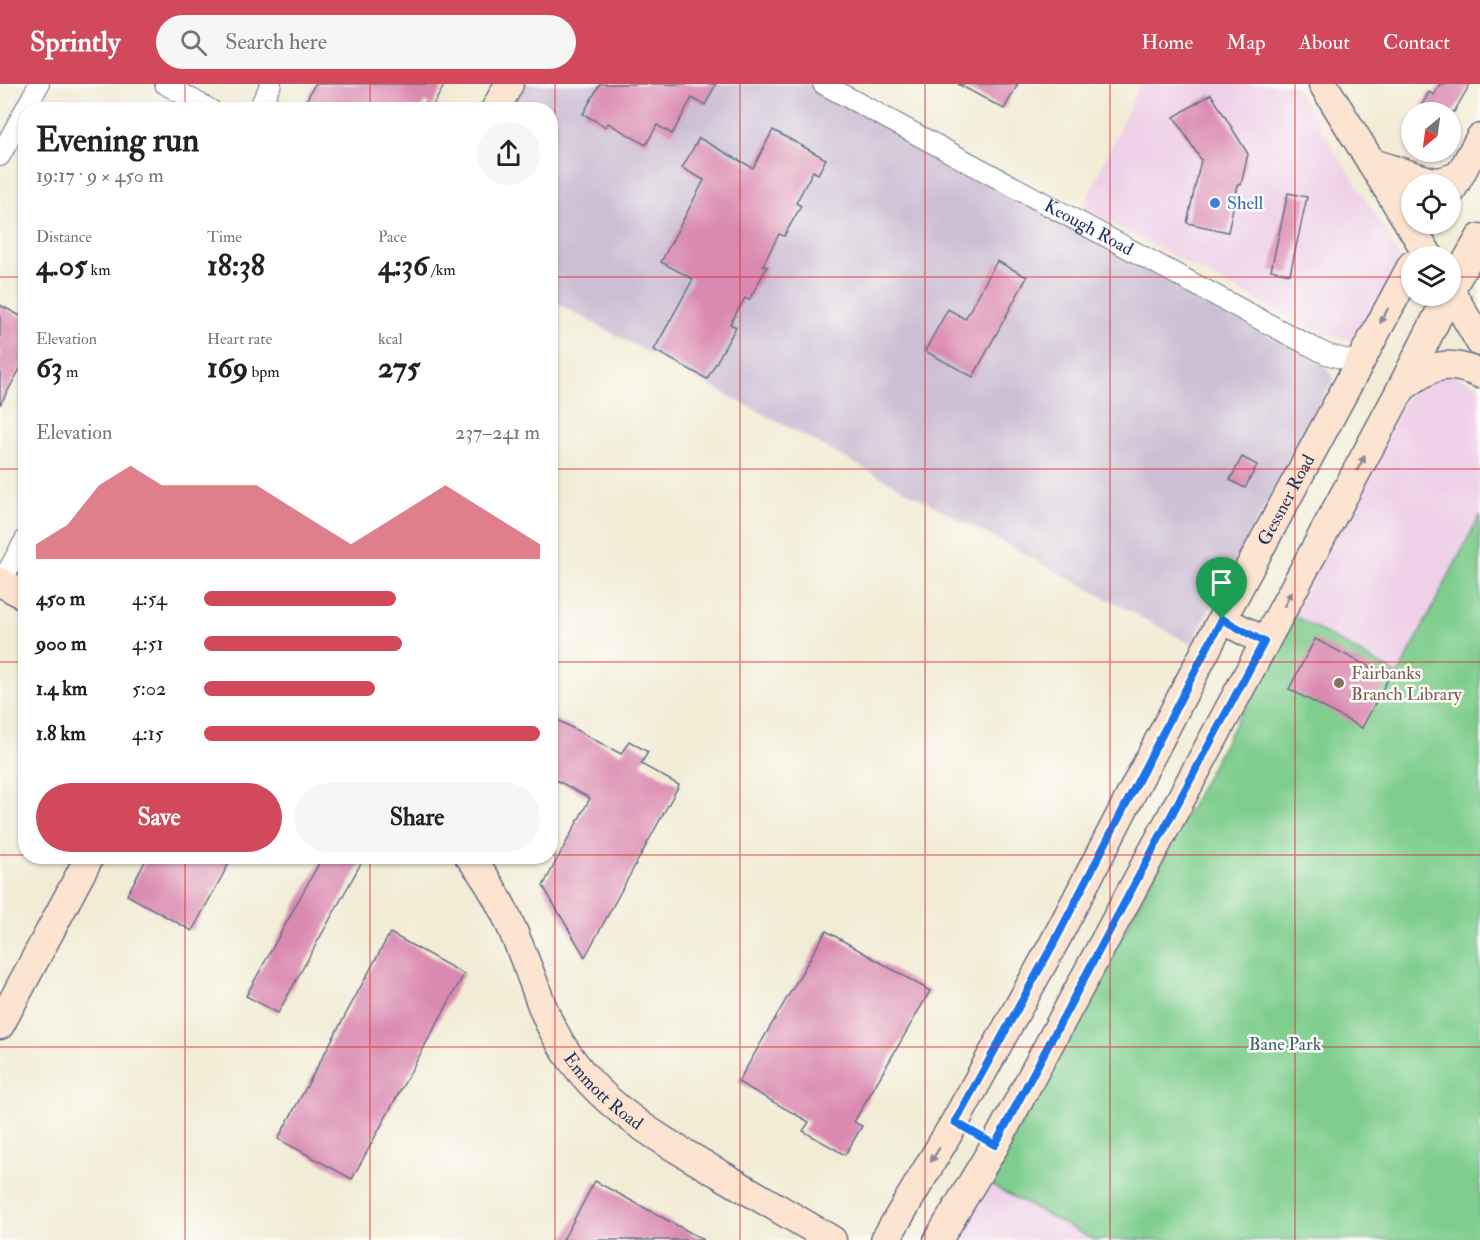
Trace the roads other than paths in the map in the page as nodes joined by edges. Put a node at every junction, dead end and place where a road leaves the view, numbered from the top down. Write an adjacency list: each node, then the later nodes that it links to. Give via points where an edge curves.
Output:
1 (39, 84): 7 (street)
2 (165, 84): 8 (street)
3 (272, 84): 9 (street)
4 (509, 84): 10 (main road)
5 (823, 84): 24 (street, Keough Road, via 1291,336 1326,354)
6 (1323, 84): 14 (main road)
7 (29, 102)
8 (197, 102)
9 (262, 102)
10 (499, 102)
11 (18, 123): 13 (street)
12 (1480, 138): 16 (main road)
13 (0, 156)
14 (1372, 163): 15 (main road); 18 (main road)
15 (1407, 174)
16 (1461, 174)
17 (1480, 238): 19 (main road)
18 (1421, 246)
19 (1461, 272)
20 (1401, 288): 24 (main road, Gessner Road, one-way to 24)
21 (1443, 306): 26 (main road)
22 (1460, 306): 23 (main road)
23 (1480, 342)
24 (1359, 363): 29 (main road, Gessner Road)
25 (1480, 374): 26 (main road, via 1466,367 1437,366)
26 (1401, 389): 30 (main road, one-way to 26)
27 (18, 561): 28 (street)
28 (9, 587)
29 (1222, 619): 30 (main road); 33 (main road, Gessner Road)
30 (1264, 642): 34 (main road)
31 (86, 864): 35 (main road)
32 (475, 864): 38 (main road, Emmott Road, via 495,892 551,1027 584,1077 603,1097 641,1126)
33 (1056, 939): 34 (main road); 36 (main road, Gessner Road)
34 (1095, 960): 37 (main road)
35 (0, 1025)
36 (955, 1122): 37 (main road); 39 (main road, Gessner Road, one-way to 39)
37 (995, 1145): 40 (main road)
38 (832, 1240)
39 (885, 1240)
40 (938, 1240)

